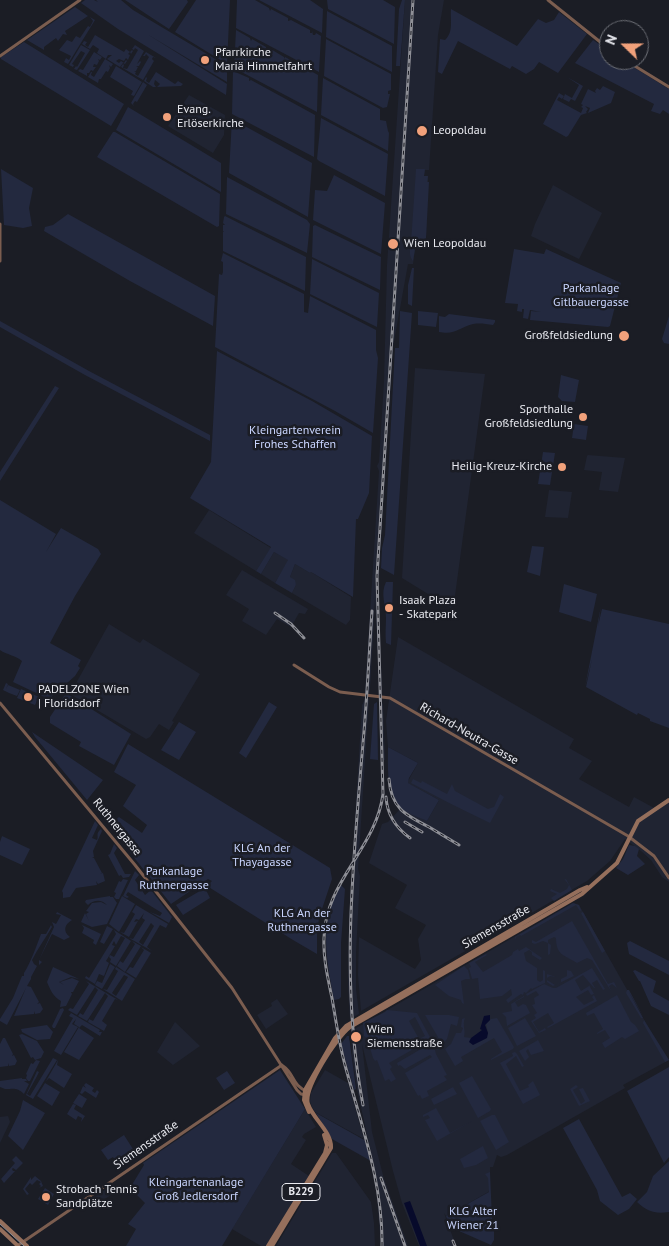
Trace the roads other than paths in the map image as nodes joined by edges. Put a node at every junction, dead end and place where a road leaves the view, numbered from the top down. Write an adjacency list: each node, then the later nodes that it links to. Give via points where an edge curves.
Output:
1 (80, 0): 4 (street)
2 (548, 0): 3 (street)
3 (599, 41)
4 (0, 56)
5 (641, 70): 6 (street)
6 (669, 87)
7 (0, 224): 8 (street)
8 (0, 261)
9 (294, 665): 12 (street, Richard-Neutra-Gasse, via 340,692 390,698)
10 (0, 703): 14 (street, Ruthnergasse, via 129,857 232,988)
11 (669, 800): 12 (main road, Siemensstraße, via 640,819)
12 (630, 837): 13 (street, Richard-Neutra-Gasse, via 654,856); 15 (main road, Siemensstraße, via 617,862 589,887 358,1019 339,1035)
13 (669, 878)
14 (282, 1065): 15 (street, Ruthnergasse, via 297,1090); 18 (street, Siemensstraße)
15 (306, 1093): 21 (main road, B229, via 309,1106 330,1140 329,1148)
16 (0, 1221): 18 (main road)
17 (0, 1229): 19 (main road)
18 (22, 1242): 19 (street, Siemensstraße); 20 (main road)
19 (17, 1246)
20 (27, 1246)
21 (270, 1246)

